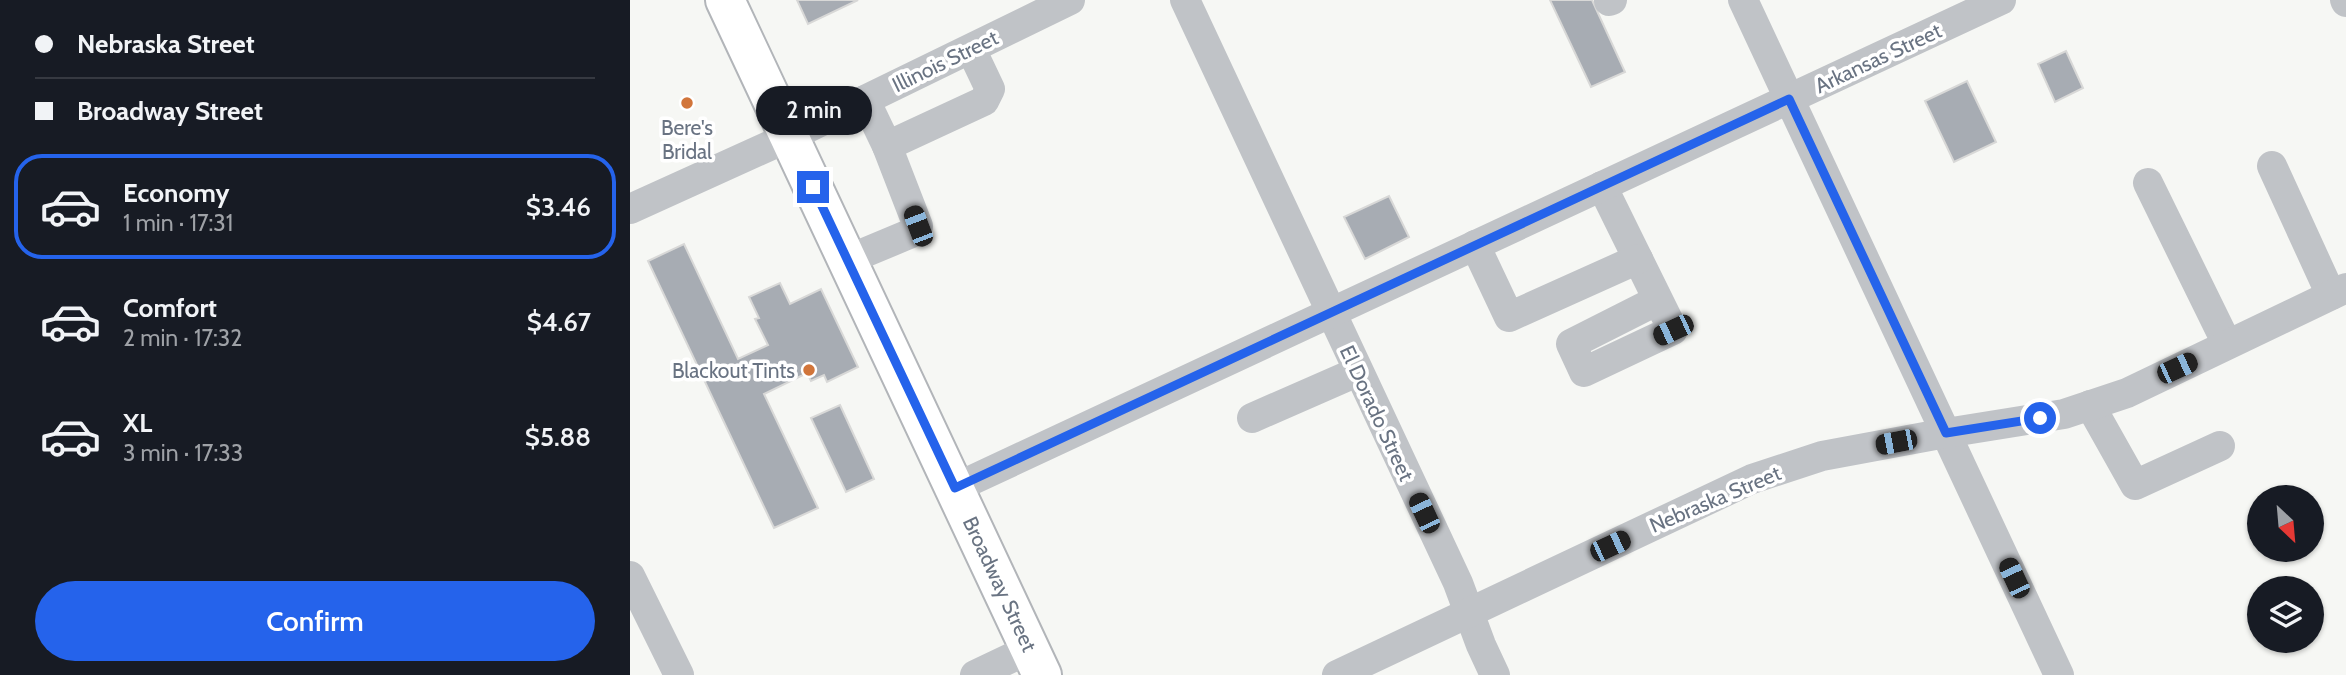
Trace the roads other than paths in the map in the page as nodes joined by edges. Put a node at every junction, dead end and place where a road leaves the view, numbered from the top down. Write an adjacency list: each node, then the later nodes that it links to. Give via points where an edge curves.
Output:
1 (725, 0): 9 (main road, Broadway Street)
2 (1070, 0): 6 (street, Illinois Street)
3 (1185, 0): 20 (street, El Dorado Street)
4 (1743, 0): 7 (street)
5 (2001, 0): 7 (street, Arkansas Street)
6 (971, 49): 8 (street, Illinois Street); 10 (street, via 990,89 984,101)
7 (1789, 99): 13 (street, Arkansas Street); 25 (street)
8 (865, 100): 9 (street, Illinois Street); 10 (street)
9 (789, 137): 14 (street, Illinois Street); 17 (main road, Broadway Street)
10 (887, 146): 17 (street, via 918,226 914,232)
11 (2272, 166): 18 (street)
12 (2148, 183): 21 (street)
13 (1602, 186): 15 (street, Arkansas Street); 16 (street)
14 (630, 209)
15 (1475, 245): 16 (street, via 1509,317); 20 (street, Arkansas Street)
16 (1638, 259): 19 (street)
17 (847, 260): 27 (main road, Broadway Street)
18 (2339, 292): 21 (street, Nebraska Street)
19 (1658, 300)
20 (1331, 312): 22 (street, El Dorado Street); 27 (street, Arkansas Street)
21 (2227, 344): 23 (street, Nebraska Street, via 2127,393)
22 (1357, 372): 24 (street); 29 (street, El Dorado Street)
23 (2090, 405): 25 (street, Nebraska Street, via 2064,414); 26 (street, via 2135,485)
24 (1252, 418)
25 (1946, 433): 29 (street, Nebraska Street, via 1822,456 1752,479); 35 (street)
26 (2220, 446)
27 (955, 488): 30 (main road, Broadway Street)
28 (630, 576): 32 (street)
29 (1469, 612): 33 (street, Nebraska Street); 34 (street, El Dorado Street)
30 (1036, 662): 31 (street)
31 (985, 673)
32 (679, 675)
33 (1337, 675)
34 (1495, 675)
35 (2059, 675)

